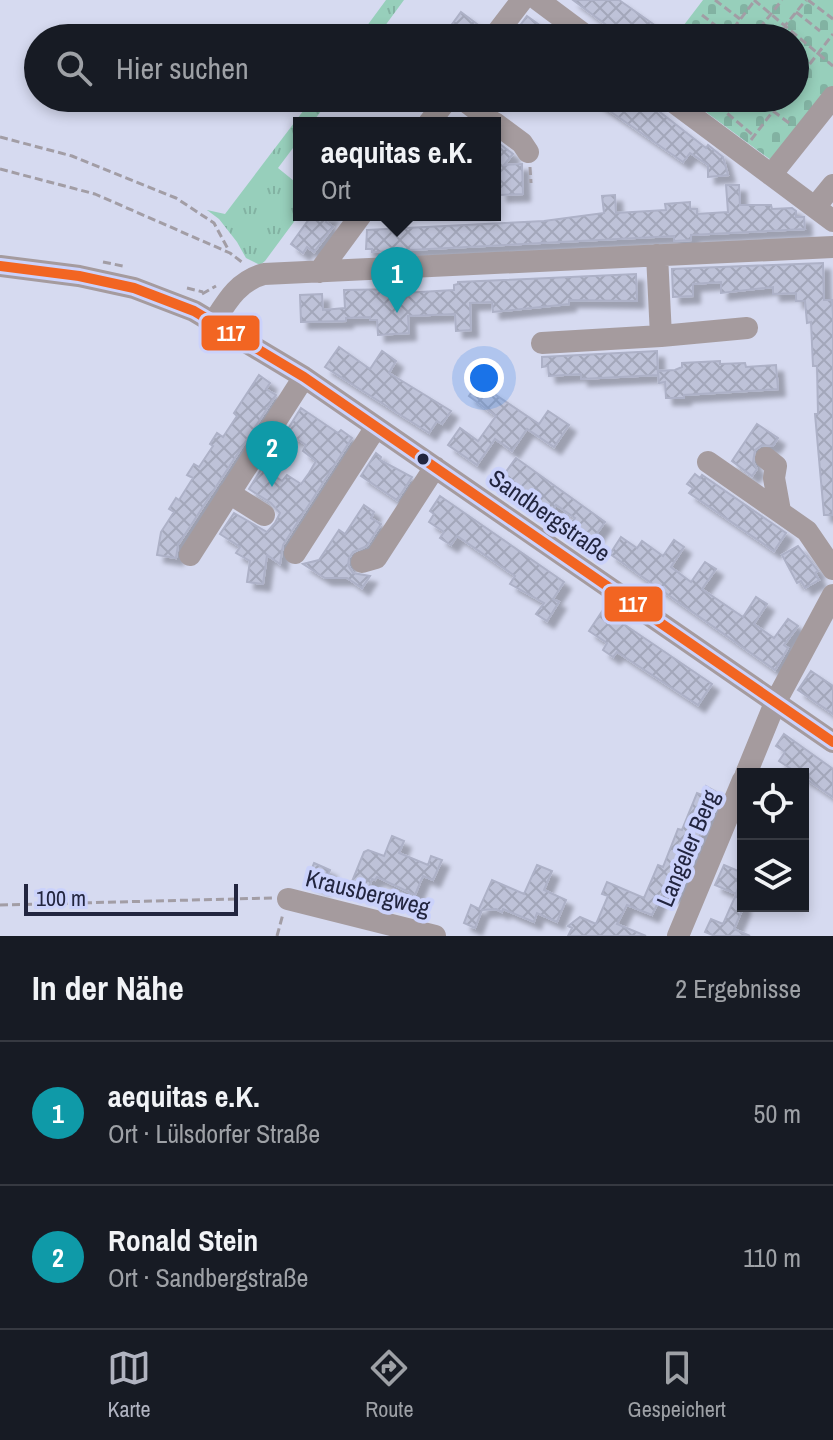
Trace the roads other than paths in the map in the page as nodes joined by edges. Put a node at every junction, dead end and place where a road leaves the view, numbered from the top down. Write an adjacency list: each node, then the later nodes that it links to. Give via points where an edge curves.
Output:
1 (522, 0): 3 (street)
2 (538, 0): 4 (street)
3 (504, 24)
4 (570, 24)
5 (833, 97): 9 (street)
6 (692, 112): 9 (street, via 747,144)
7 (501, 131): 8 (street)
8 (528, 152)
9 (771, 175): 11 (street)
10 (833, 185): 11 (street)
11 (824, 214)
12 (357, 221): 16 (street)
13 (833, 247): 14 (street)
14 (657, 255): 16 (street); 19 (street)
15 (0, 266): 17 (street, Sandbergstraße, via 134,288)
16 (319, 272): 17 (street, via 255,276 236,290)
17 (213, 323): 21 (street, Sandbergstraße)
18 (747, 328): 19 (street)
19 (661, 336): 20 (street)
20 (542, 343)
21 (304, 377): 22 (street, Sandbergstraße); 26 (street)
22 (376, 427): 25 (street, Sandbergstraße); 29 (street)
23 (766, 458): 27 (street, via 776,466)
24 (708, 462): 27 (street)
25 (435, 467): 31 (street, via 376,558); 34 (street, Sandbergstraße)
26 (229, 493): 28 (street); 30 (street)
27 (780, 511): 32 (street, via 807,531)
28 (264, 515)
29 (295, 553)
30 (190, 555)
31 (362, 562)
32 (833, 569)
33 (833, 595): 34 (street, Langeler Berg)
34 (775, 703): 35 (street, Sandbergstraße); 36 (street, Langeler Berg)
35 (833, 742)
36 (748, 768)
37 (737, 794): 40 (street, Langeler Berg)
38 (288, 899): 39 (street, Krausbergweg)
39 (435, 936)
40 (678, 936)

